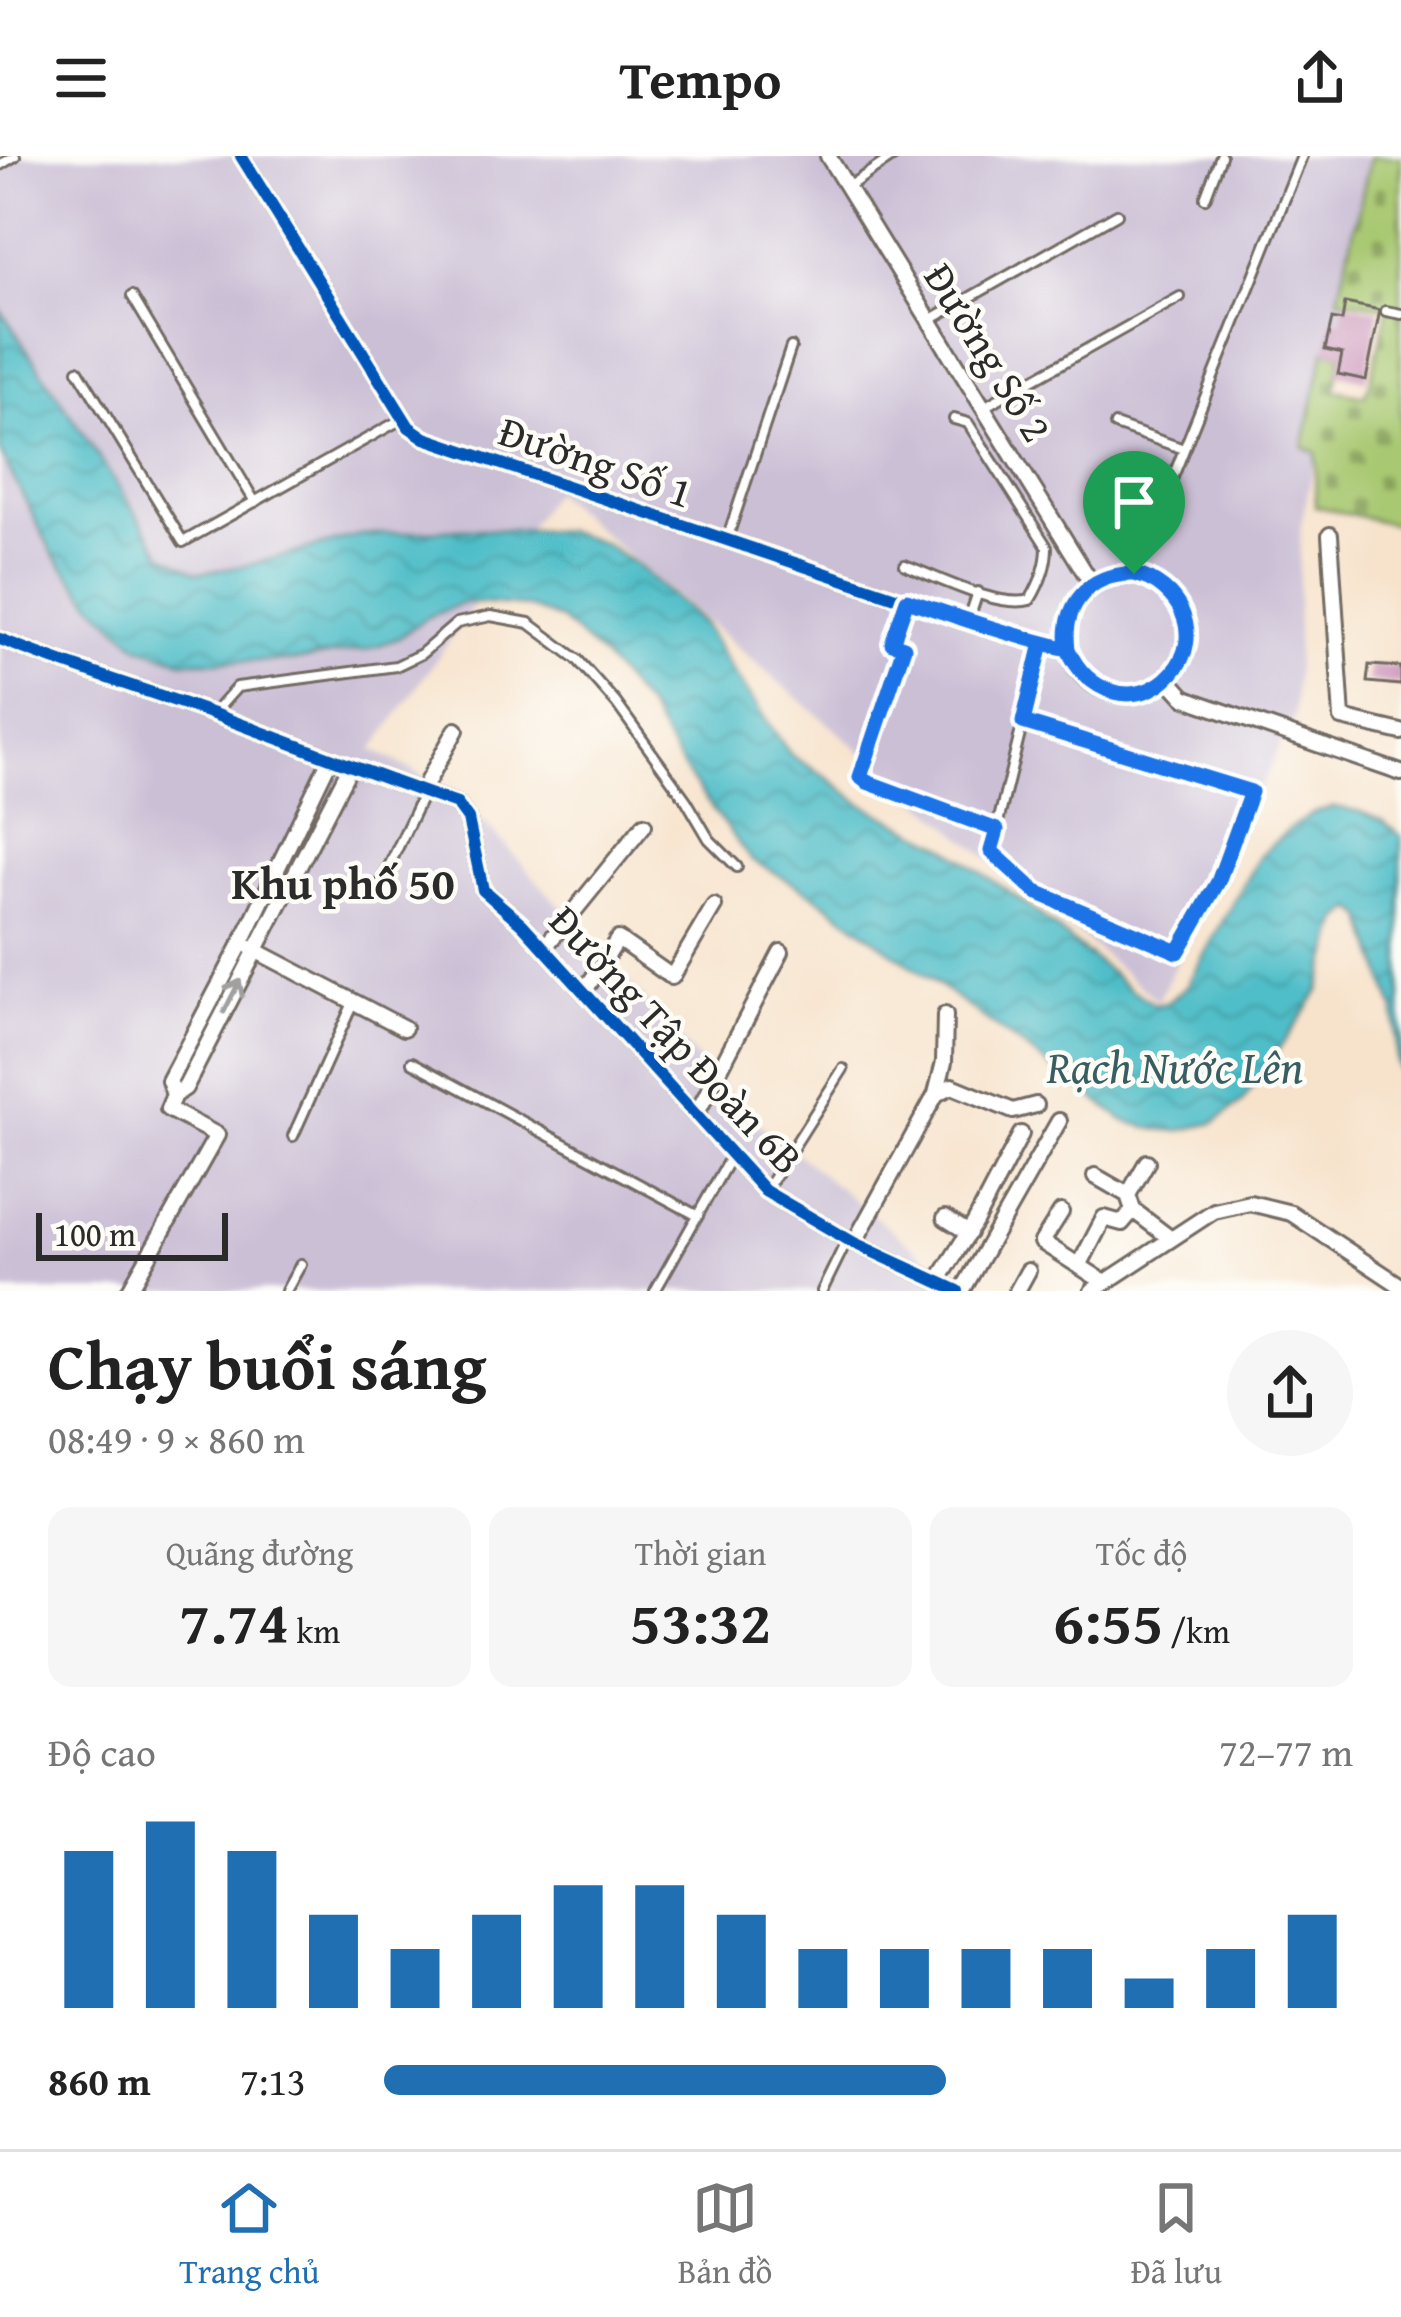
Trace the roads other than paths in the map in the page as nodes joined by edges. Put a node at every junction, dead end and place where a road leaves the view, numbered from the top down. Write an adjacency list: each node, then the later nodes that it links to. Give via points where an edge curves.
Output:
1 (15, 156): 7 (lane)
2 (241, 156): 19 (street, Đường Số 1)
3 (828, 156): 8 (street, Đường Số 2)
4 (894, 156): 8 (lane)
5 (1221, 156): 9 (lane)
6 (1302, 156): 22 (lane)
7 (0, 165)
8 (847, 187): 15 (street, Đường Số 2)
9 (1205, 198)
10 (1117, 214): 15 (lane)
11 (132, 296): 23 (lane)
12 (1180, 297): 18 (lane)
13 (1386, 310): 14 (lane)
14 (1401, 314)
15 (930, 320): 18 (street, Đường Số 2)
16 (791, 347): 25 (lane)
17 (78, 370): 23 (lane, via 183,542)
18 (984, 407): 28 (street, Đường Số 2)
19 (404, 418): 23 (lane); 25 (street, Đường Số 1, via 425,438)
20 (954, 419): 29 (lane, via 968,423 1047,547 1030,600)
21 (1115, 425): 22 (lane)
22 (1184, 449): 27 (lane)
23 (255, 502)
24 (1330, 535): 39 (street, via 1342,718)
25 (727, 540): 30 (street, Đường Số 1)
26 (905, 565): 29 (lane)
27 (1134, 574): 28 (street); 35 (street, via 1169,591 1183,612 1185,651)
28 (1092, 584): 34 (street, via 1070,610)
29 (978, 592): 31 (lane)
30 (907, 600): 31 (street, Đường Số 1); 45 (lane, via 892,643 904,647 860,777)
31 (968, 621): 33 (street, Đường Số 1)
32 (0, 639): 36 (street, Đường Tập Đoàn 6B)
33 (1042, 643): 34 (street, Đường Số 1); 37 (lane)
34 (1068, 649): 35 (street, via 1079,672 1112,692 1138,693)
35 (1167, 678): 42 (street, via 1199,704)
36 (213, 714): 40 (street, Đường Tập Đoàn 6B); 46 (lane, via 237,687 396,667 457,623 491,616 529,623 577,659 616,704)
37 (1023, 722): 45 (lane); 45 (lane, via 1251,792 1218,882 1178,952 1036,892 991,851)
38 (456, 730): 43 (street)
39 (1401, 732)
40 (330, 759): 41 (street, Đường Tập Đoàn 6B); 49 (street)
41 (350, 766): 43 (street, Đường Tập Đoàn 6B); 49 (street)
42 (1401, 773)
43 (423, 792): 47 (lane); 50 (street, Đường Tập Đoàn 6B, via 457,803 483,890)
44 (644, 825): 50 (street)
45 (997, 830)
46 (737, 867)
47 (382, 881)
48 (714, 906): 52 (street, via 672,976 618,939)
49 (248, 947): 53 (street); 81 (street, via 169,1081 168,1109 217,1136)
50 (544, 948): 52 (street, Đường Tập Đoàn 6B)
51 (781, 952): 60 (street)
52 (584, 992): 60 (street, Đường Tập Đoàn 6B)
53 (354, 1001): 55 (street); 63 (lane)
54 (945, 1015): 58 (street)
55 (404, 1028)
56 (412, 1062): 70 (lane)
57 (843, 1069): 67 (lane)
58 (936, 1094): 59 (street, via 952,1086 1013,1111); 74 (street)
59 (1036, 1105)
60 (696, 1115): 64 (street, Đường Tập Đoàn 6B)
61 (1059, 1121): 85 (street)
62 (1021, 1134): 72 (street)
63 (293, 1136)
64 (732, 1154): 67 (street, Đường Tập Đoàn 6B); 70 (lane)
65 (1147, 1162): 68 (street)
66 (1096, 1176): 68 (street)
67 (765, 1191): 74 (street, Đường Tập Đoàn 6B)
68 (1131, 1203): 73 (street); 76 (street, via 1122,1223 1104,1218)
69 (1061, 1212): 76 (street, via 1042,1241)
70 (698, 1216): 83 (lane)
71 (945, 1218): 72 (street)
72 (969, 1233): 78 (street)
73 (1171, 1239): 79 (street, via 1214,1211 1250,1203 1291,1213); 80 (street)
74 (851, 1241): 78 (street, Đường Tập Đoàn 6B); 84 (lane)
75 (301, 1264): 82 (lane)
76 (1080, 1264): 80 (street)
77 (1028, 1271): 86 (street)
78 (938, 1281): 85 (street, Đường Tập Đoàn 6B)
79 (1401, 1286)
80 (1098, 1287)
81 (129, 1291)
82 (286, 1291)
83 (655, 1291)
84 (822, 1291)
85 (960, 1291)
86 (1017, 1291)

